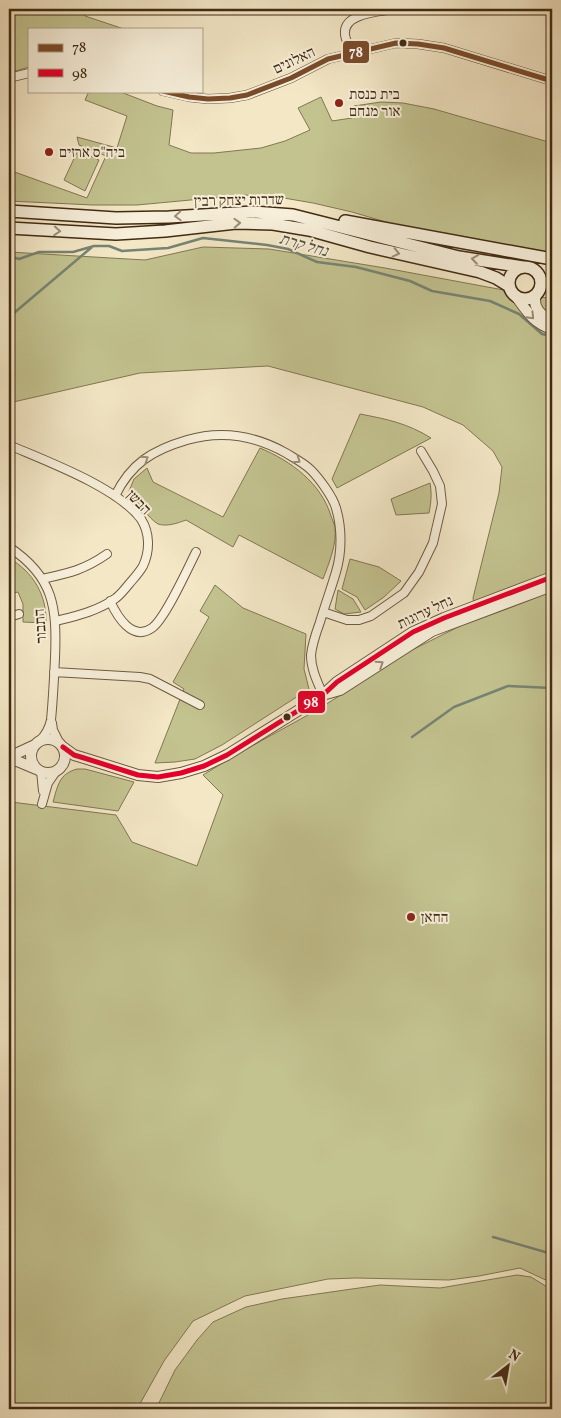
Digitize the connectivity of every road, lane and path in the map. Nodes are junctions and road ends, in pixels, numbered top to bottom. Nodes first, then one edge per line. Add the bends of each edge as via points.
1 (394, 9) edge
2 (352, 53) junction
3 (28, 73) edge
4 (9, 78) edge
5 (552, 81) edge
6 (168, 92) edge
7 (9, 211) edge
8 (293, 215) junction
9 (9, 228) edge
10 (552, 259) edge
11 (523, 267) junction
12 (538, 272) junction
13 (552, 276) edge
14 (552, 288) edge
15 (512, 291) junction
16 (537, 293) junction
17 (552, 320) edge
18 (552, 329) edge
19 (9, 445) edge
20 (421, 451) dead end
21 (114, 496) junction
22 (9, 547) edge
23 (196, 552) dead end
24 (107, 554) dead end
25 (552, 577) edge
26 (42, 579) junction
27 (552, 586) edge
28 (110, 601) junction
29 (323, 612) junction
30 (19, 614) dead end
31 (9, 617) edge
32 (56, 622) junction
33 (54, 672) junction
34 (323, 695) junction
35 (200, 705) dead end
36 (52, 720) junction
37 (37, 743) junction
38 (61, 745) junction
39 (9, 756) edge
40 (9, 761) edge
41 (93, 761) junction
42 (60, 767) junction
43 (39, 770) junction
44 (44, 796) junction
45 (42, 804) dead end

1 - 2 street via 349,20 345,34
2 - 5 street, האלונים via 396,42 418,44 444,48
2 - 6 street, האלונים via 247,95 208,99
3 - 4 street
8 -> 7 main road, שדרות יצחק רבין via 253,212 116,218
8 - 10 main road via 365,224
11 -> 8 main road, שדרות יצחק רבין via 451,255
9 -> 15 main road, שדרות יצחק רבין via 116,234 236,223 273,224 480,272 496,278
11 - 12 main road
11 - 15 main road via 513,272 509,281
12 - 13 main road
12 - 16 main road via 542,282
14 - 16 main road
15 - 16 main road via 524,299
15 -> 18 street via 532,319
16 - 17 street via 534,300 537,308
19 - 21 street, הבשן via 79,476
20 - 29 street via 440,486 442,504 433,543 419,572 404,593 371,616 346,620
21 - 28 street, הבשן via 141,520 149,546 139,573
21 -> 29 street via 128,473 144,458 174,444 221,434 270,444 311,470 336,506 341,547
22 - 26 street, התבור
23 - 28 street via 152,628 142,632 132,630 116,614
24 - 26 street via 75,572
25 - 34 street, נחל ערוגות via 413,632 337,682
26 - 32 street, התבור via 51,596
34 -> 27 street, נחל ערוגות via 340,690 432,631
28 - 32 street, הבשן
29 - 34 street via 311,656
30 - 31 street
32 - 33 street, התבור
33 - 35 street via 150,679
33 - 36 street, התבור
34 - 41 street, נחל ערוגות via 227,755 181,773 158,777 138,775
36 - 37 street, התבור via 45,736
36 - 38 street, התבור
37 - 38 street via 51,739
37 - 39 street
37 - 43 street via 31,758
38 - 41 street, נחל ערוגות via 74,755
38 - 42 street via 65,758
40 - 43 street
41 - 42 street, נחל ערוגות via 83,760
42 - 43 street via 52,772
42 - 44 street via 48,783
43 - 44 street
44 - 45 street

